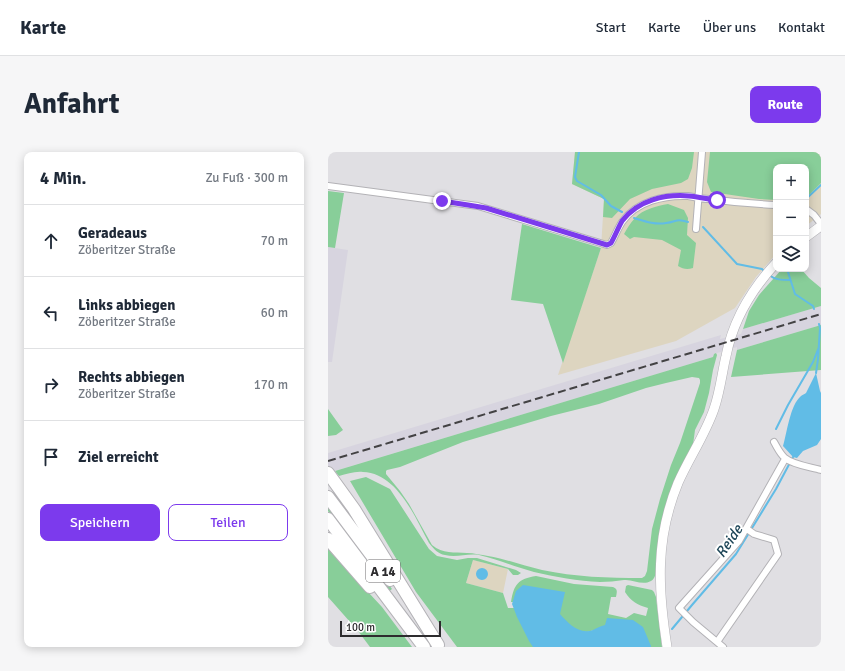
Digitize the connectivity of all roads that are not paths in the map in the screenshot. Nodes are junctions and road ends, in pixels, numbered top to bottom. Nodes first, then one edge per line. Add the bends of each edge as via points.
1 (702, 152) edge
2 (328, 186) edge
3 (698, 198) junction
4 (773, 205) edge
5 (809, 211) edge
6 (821, 225) edge
7 (696, 229) dead end
8 (807, 236) edge
9 (773, 267) edge
10 (774, 442) dead end
11 (789, 461) junction
12 (821, 470) edge
13 (328, 472) edge
14 (328, 497) edge
15 (328, 518) edge
16 (750, 531) junction
17 (328, 539) edge
18 (404, 620) junction
19 (717, 642) junction
20 (439, 646) edge
21 (424, 647) edge
22 (667, 647) edge
23 (723, 647) edge

1 - 3 street
2 - 3 street via 478,206 607,245 611,243 622,221 639,206 665,197
3 - 4 street
3 - 7 street
5 - 6 street
6 - 8 main road
9 - 22 main road via 748,301 733,331 708,424 678,482 668,514 660,574
10 - 11 street
11 - 12 street
11 - 16 street
13 - 20 highway via 354,509
14 - 20 highway, A 14
15 - 18 highway, A 14
16 - 19 street via 774,540 778,554
16 - 19 street via 679,608
17 - 18 highway via 374,591
18 - 21 highway, A 14
19 - 23 street

